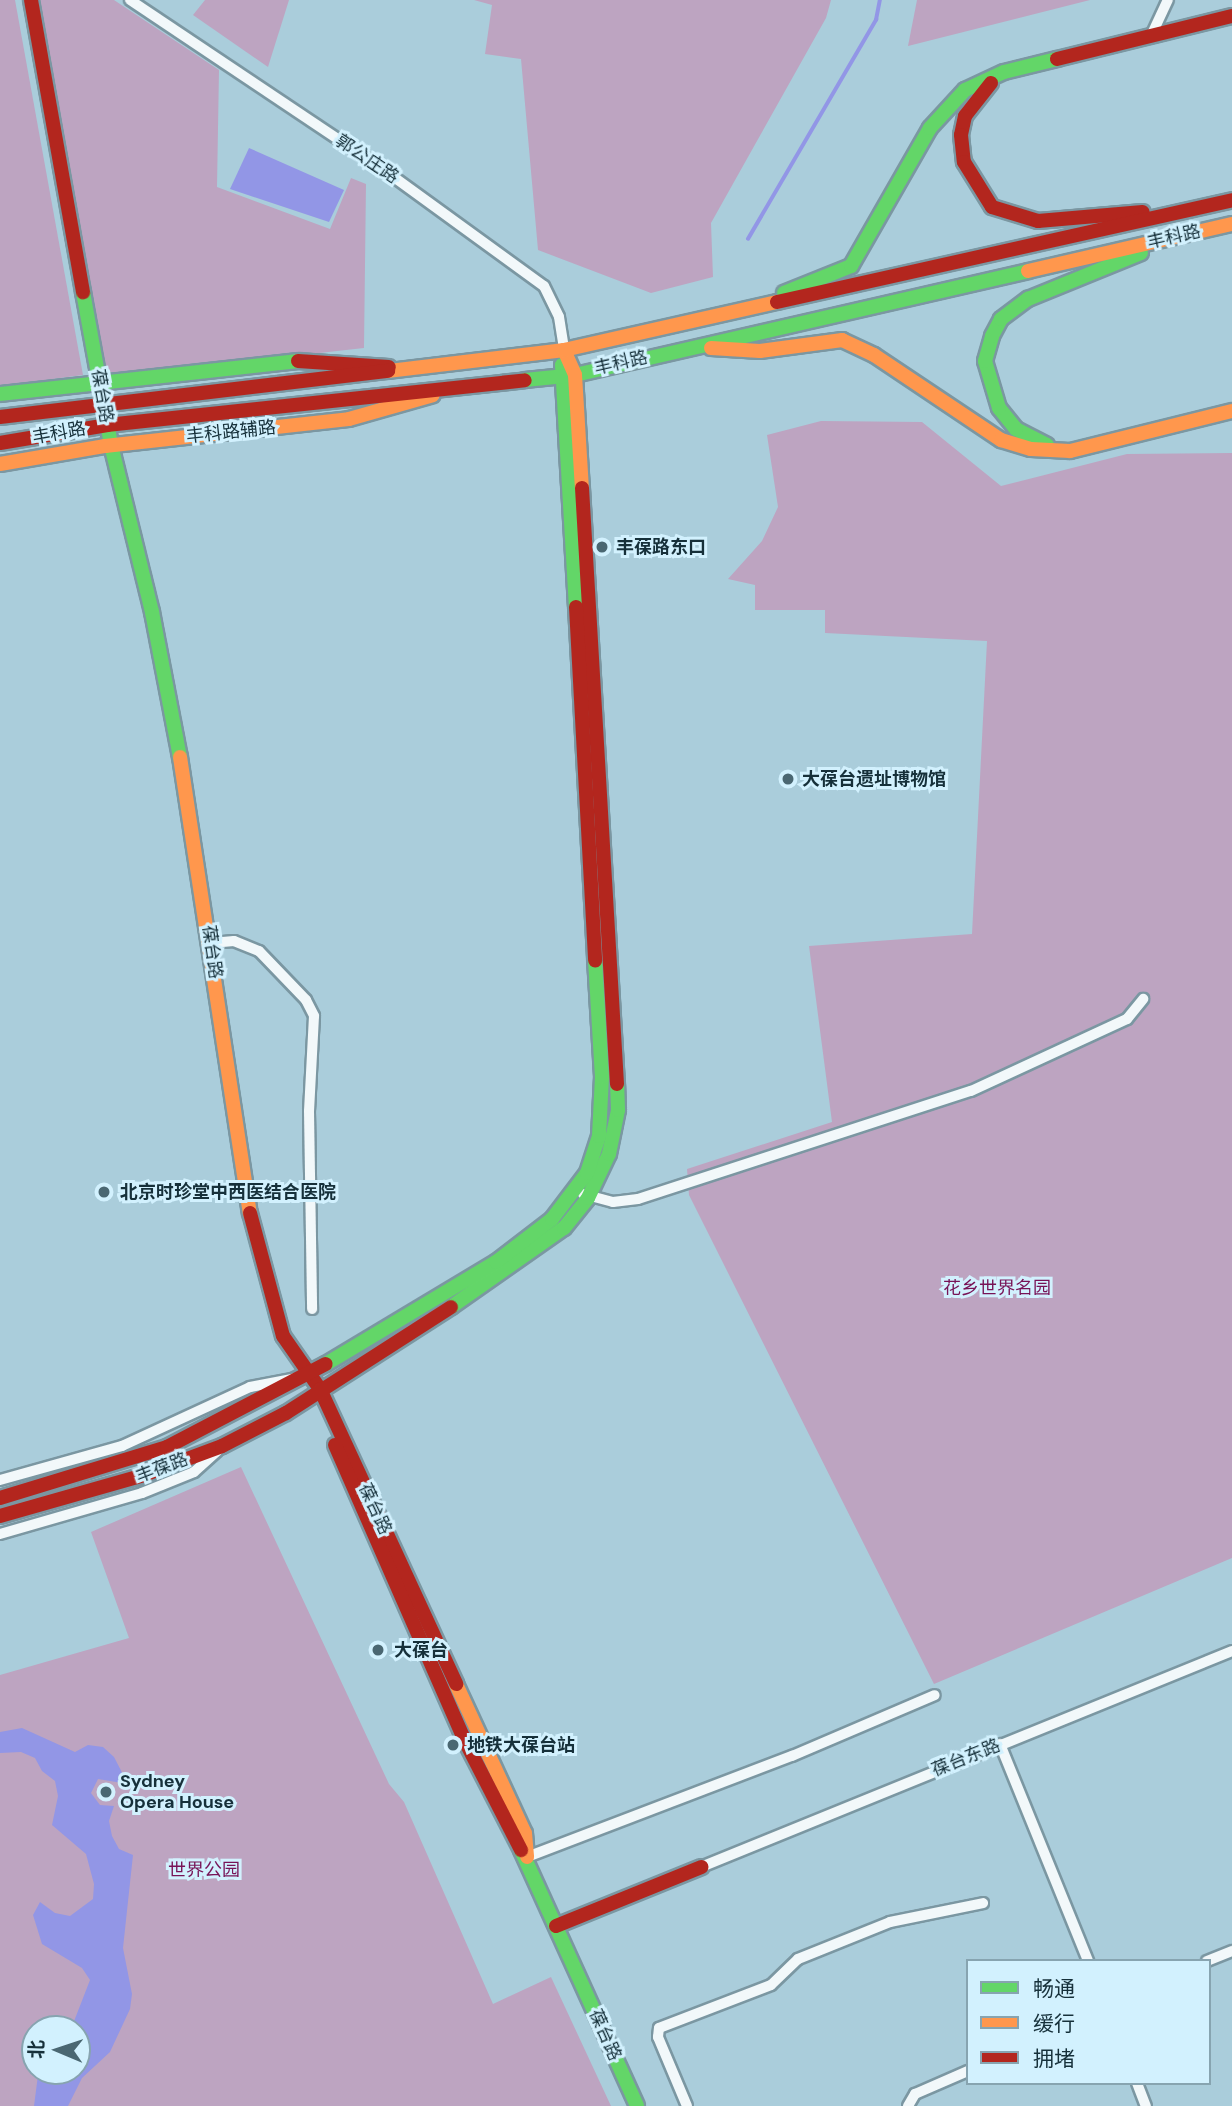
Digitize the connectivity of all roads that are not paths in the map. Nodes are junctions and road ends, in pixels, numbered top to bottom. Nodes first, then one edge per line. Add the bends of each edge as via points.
1 (31, 0) edge
2 (130, 0) edge
3 (1168, 0) edge
4 (1232, 16) edge
5 (1151, 36) junction
6 (1004, 72) junction
7 (1232, 200) edge
8 (1184, 211) junction
9 (1232, 224) edge
10 (1185, 235) junction
11 (743, 310) junction
12 (694, 346) junction
13 (564, 350) junction
14 (408, 369) junction
15 (567, 376) junction
16 (100, 383) junction
17 (459, 388) junction
18 (0, 394) edge
19 (103, 403) junction
20 (1232, 411) edge
21 (0, 417) edge
22 (107, 425) junction
23 (0, 443) edge
24 (111, 446) junction
25 (1070, 451) junction
26 (0, 464) edge
27 (211, 943) junction
28 (1143, 999) dead end
29 (583, 1194) junction
30 (312, 1308) dead end
31 (307, 1376) junction
32 (316, 1392) junction
33 (222, 1446) junction
34 (0, 1479) edge
35 (0, 1498) edge
36 (0, 1516) edge
37 (0, 1534) edge
38 (1232, 1651) edge
39 (935, 1695) dead end
40 (1000, 1744) junction
41 (527, 1857) junction
42 (701, 1867) joint
43 (983, 1903) dead end
44 (556, 1926) junction
45 (1232, 1951) edge
46 (1087, 1959) edge
47 (1211, 1959) edge
48 (966, 2072) edge
49 (1138, 2085) edge
50 (637, 2106) edge
51 (687, 2106) edge
52 (908, 2106) edge
53 (1146, 2106) edge

1 - 16 main road, 葆台路
2 - 13 street, 郭公庄路 via 391,175 544,286 559,317
3 - 5 street
4 - 5 main road
5 - 6 main road
6 - 8 main road via 979,94 961,135 964,162 992,207 1038,221
6 - 11 main road via 965,90 943,110 851,266
7 - 8 main road, 丰科路
8 - 11 main road, 丰科路
9 - 10 main road, 丰科路
10 - 12 main road, 丰科路
10 - 25 main road via 1028,299 1001,318 985,361 999,408 1016,429 1038,443
11 - 13 main road, 丰科路
12 - 15 main road, 丰科路
12 - 25 main road via 760,351 842,341 874,355 1001,440 1031,449
13 - 14 main road, 丰科路
13 - 15 main road
14 - 16 main road via 314,359
14 - 19 main road, 丰科路
15 - 17 main road, 丰科路
15 - 29 main road via 618,1110 609,1154
16 - 18 main road
16 - 19 main road, 葆台路
17 - 22 main road, 丰科路
17 - 24 main road, 丰科路辅路 via 349,419
19 - 21 main road, 丰科路
19 - 22 main road, 葆台路
20 - 25 main road
22 - 23 main road, 丰科路
22 - 24 main road, 葆台路
24 - 26 main road, 丰科路辅路
24 - 27 main road, 葆台路 via 152,612
27 - 30 street via 234,941 259,951 306,1000 314,1016 309,1111
27 - 31 main road, 葆台路 via 251,1223 283,1336
28 - 29 street via 1127,1019 971,1091 638,1199 613,1202
29 - 31 main road, 丰葆路 via 496,1262
29 - 32 main road, 丰葆路 via 564,1228 523,1260
31 - 32 main road, 葆台路
31 - 34 street via 250,1387 122,1446
31 - 35 main road, 丰葆路 via 167,1447
32 - 33 main road, 丰葆路
32 - 41 main road, 葆台路 via 525,1833
33 - 36 main road, 丰葆路 via 119,1484
33 - 37 street via 194,1472 155,1488
38 - 40 street, 葆台东路
39 - 41 street via 792,1756
40 - 42 street, 葆台东路
40 - 46 street
41 - 44 main road, 葆台路
42 - 44 main road
43 - 51 street via 890,1922 798,1959 771,1985 659,2028 658,2037
44 - 50 main road, 葆台路
45 - 47 street
48 - 52 street via 915,2094
49 - 53 street

